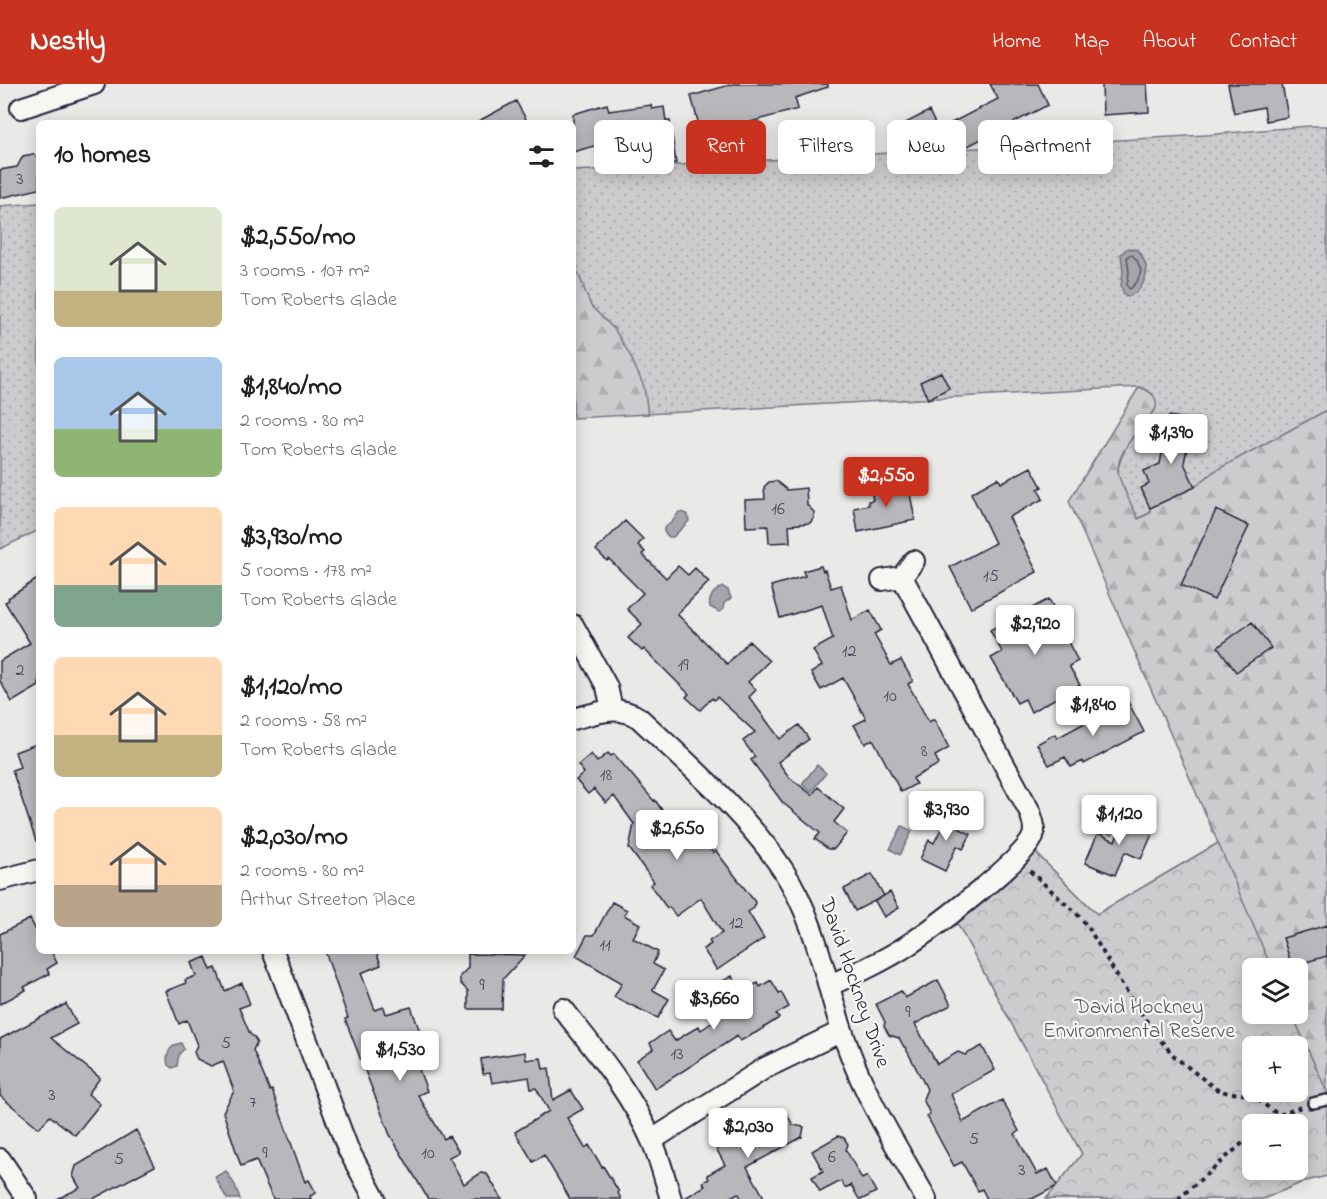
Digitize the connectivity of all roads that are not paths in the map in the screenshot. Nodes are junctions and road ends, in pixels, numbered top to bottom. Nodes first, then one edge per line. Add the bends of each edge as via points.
1 (94, 84) edge
2 (21, 108) dead end
3 (914, 561) dead end
4 (576, 630) edge
5 (612, 709) junction
6 (576, 719) edge
7 (36, 871) edge
8 (0, 880) edge
9 (274, 954) edge
10 (830, 985) junction
11 (563, 1009) dead end
12 (842, 1031) junction
13 (1327, 1100) edge
14 (1313, 1103) road end
15 (652, 1140) junction
16 (0, 1159) edge
17 (27, 1199) edge
18 (375, 1199) edge
19 (671, 1199) edge
20 (926, 1199) edge

1 - 2 street
3 - 10 street via 892,579 1029,810 1034,835 1015,861 908,946
4 - 5 street via 607,687
5 - 6 street
5 - 10 street, David Hockney Drive via 639,718 741,818 772,854 804,908
7 - 8 street
9 - 18 street via 344,1141
10 - 12 street, David Hockney Drive
11 - 15 street via 627,1096
12 - 15 street via 765,1068
12 - 20 street, David Hockney Drive via 863,1082
13 - 14 lane
15 - 19 street
16 - 17 street

